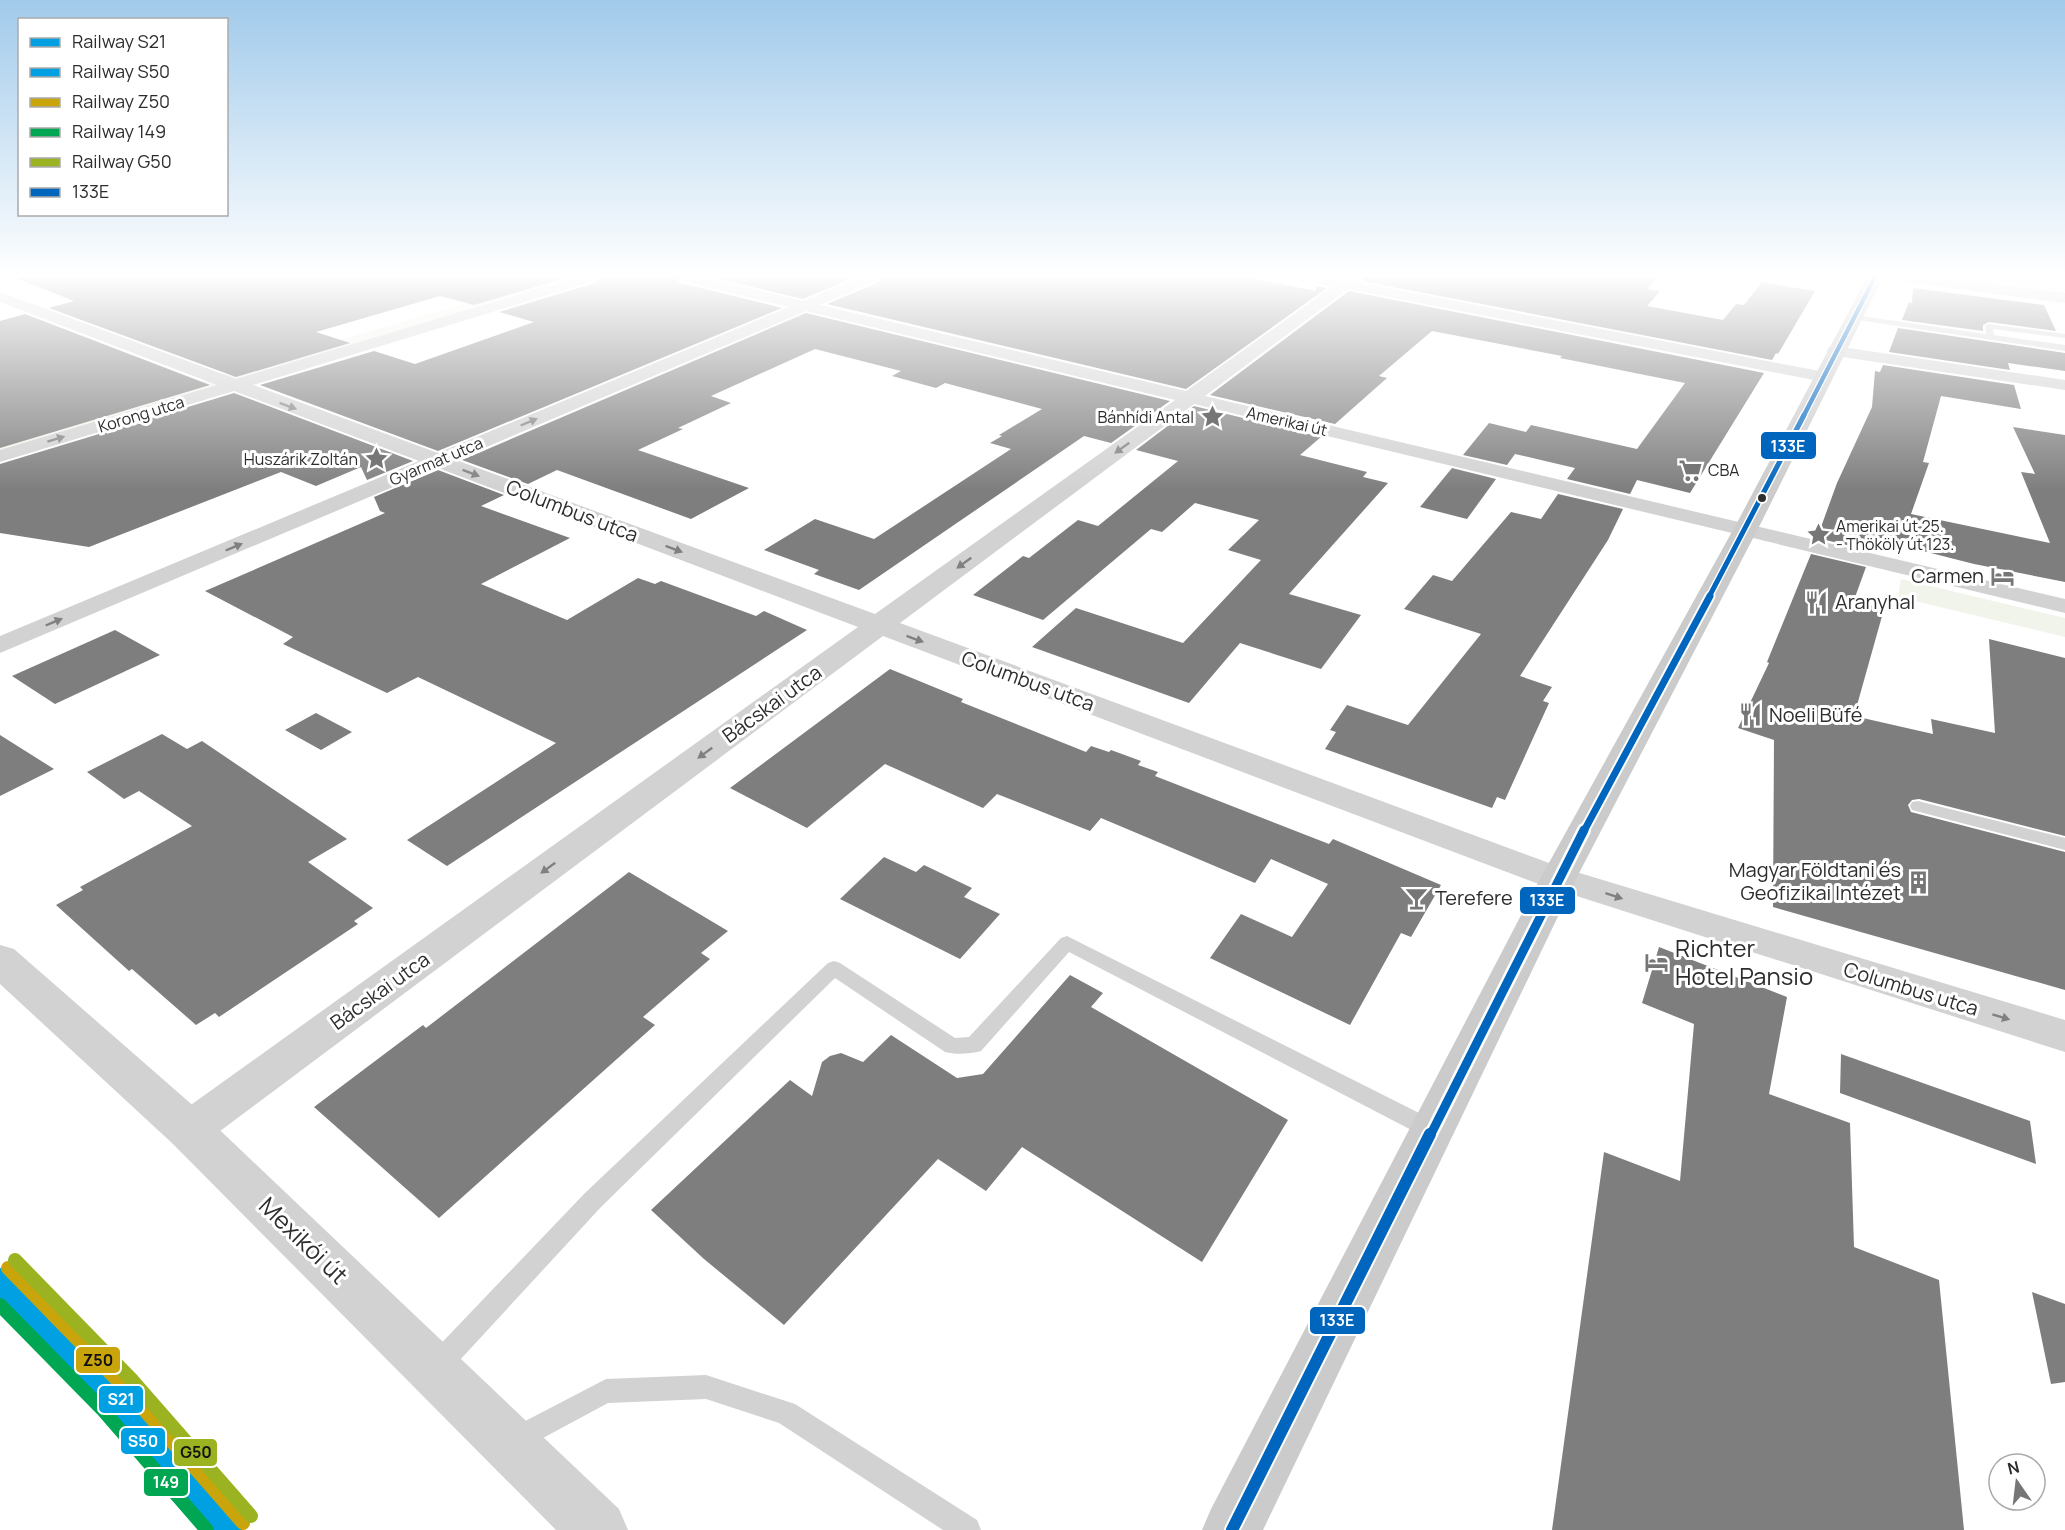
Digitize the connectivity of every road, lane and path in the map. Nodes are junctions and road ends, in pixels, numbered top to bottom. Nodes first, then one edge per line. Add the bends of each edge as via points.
1 (136, 348) edge
2 (303, 348) edge
3 (357, 348) edge
4 (703, 348) edge
5 (982, 348) edge
6 (1258, 348) edge
7 (1683, 348) edge
8 (1835, 351) joint
9 (209, 376) junction
10 (1824, 377) junction
11 (2065, 385) edge
12 (233, 386) junction
13 (132, 398) dead end
14 (1190, 398) junction
15 (0, 456) edge
16 (438, 460) junction
17 (1745, 530) junction
18 (2065, 606) edge
19 (879, 626) junction
20 (0, 645) edge
21 (1918, 806) dead end
22 (2065, 844) edge
23 (1558, 879) junction
24 (0, 960) edge
25 (2065, 1036) edge
26 (189, 1130) junction
27 (1432, 1130) junction
28 (433, 1369) junction
29 (509, 1443) junction
30 (598, 1530) edge
31 (967, 1530) edge
32 (1232, 1530) edge

1 - 9 street, Columbus utca
2 - 9 street, Korong utca
3 - 12 street, Korong utca
16 -> 4 street, Gyarmat utca
5 - 14 street, Amerikai út
6 - 14 street, Bácskai utca
7 - 10 street
8 - 10 main road
8 - 11 street
9 - 12 street, Columbus utca
9 - 13 street, Korong utca
10 - 17 main road
15 -> 12 street, Korong utca
12 -> 16 street, Columbus utca
14 - 17 street, Amerikai út
14 -> 19 street, Bácskai utca
16 -> 19 street, Columbus utca
20 -> 16 street, Gyarmat utca
17 - 18 street, Amerikai út
17 - 23 main road
19 -> 23 street, Columbus utca
19 -> 26 street, Bácskai utca
21 - 22 lane
23 -> 25 street, Columbus utca
23 - 27 main road
24 - 26 street, Mexikói út
26 - 28 street, Mexikói út
27 - 28 lane via 1067,944 974,1045 952,1046 834,968 592,1200
27 - 32 main road
28 - 29 street, Mexikói út
29 - 30 street, Mexikói út
29 - 31 lane via 606,1391 706,1387 786,1413

